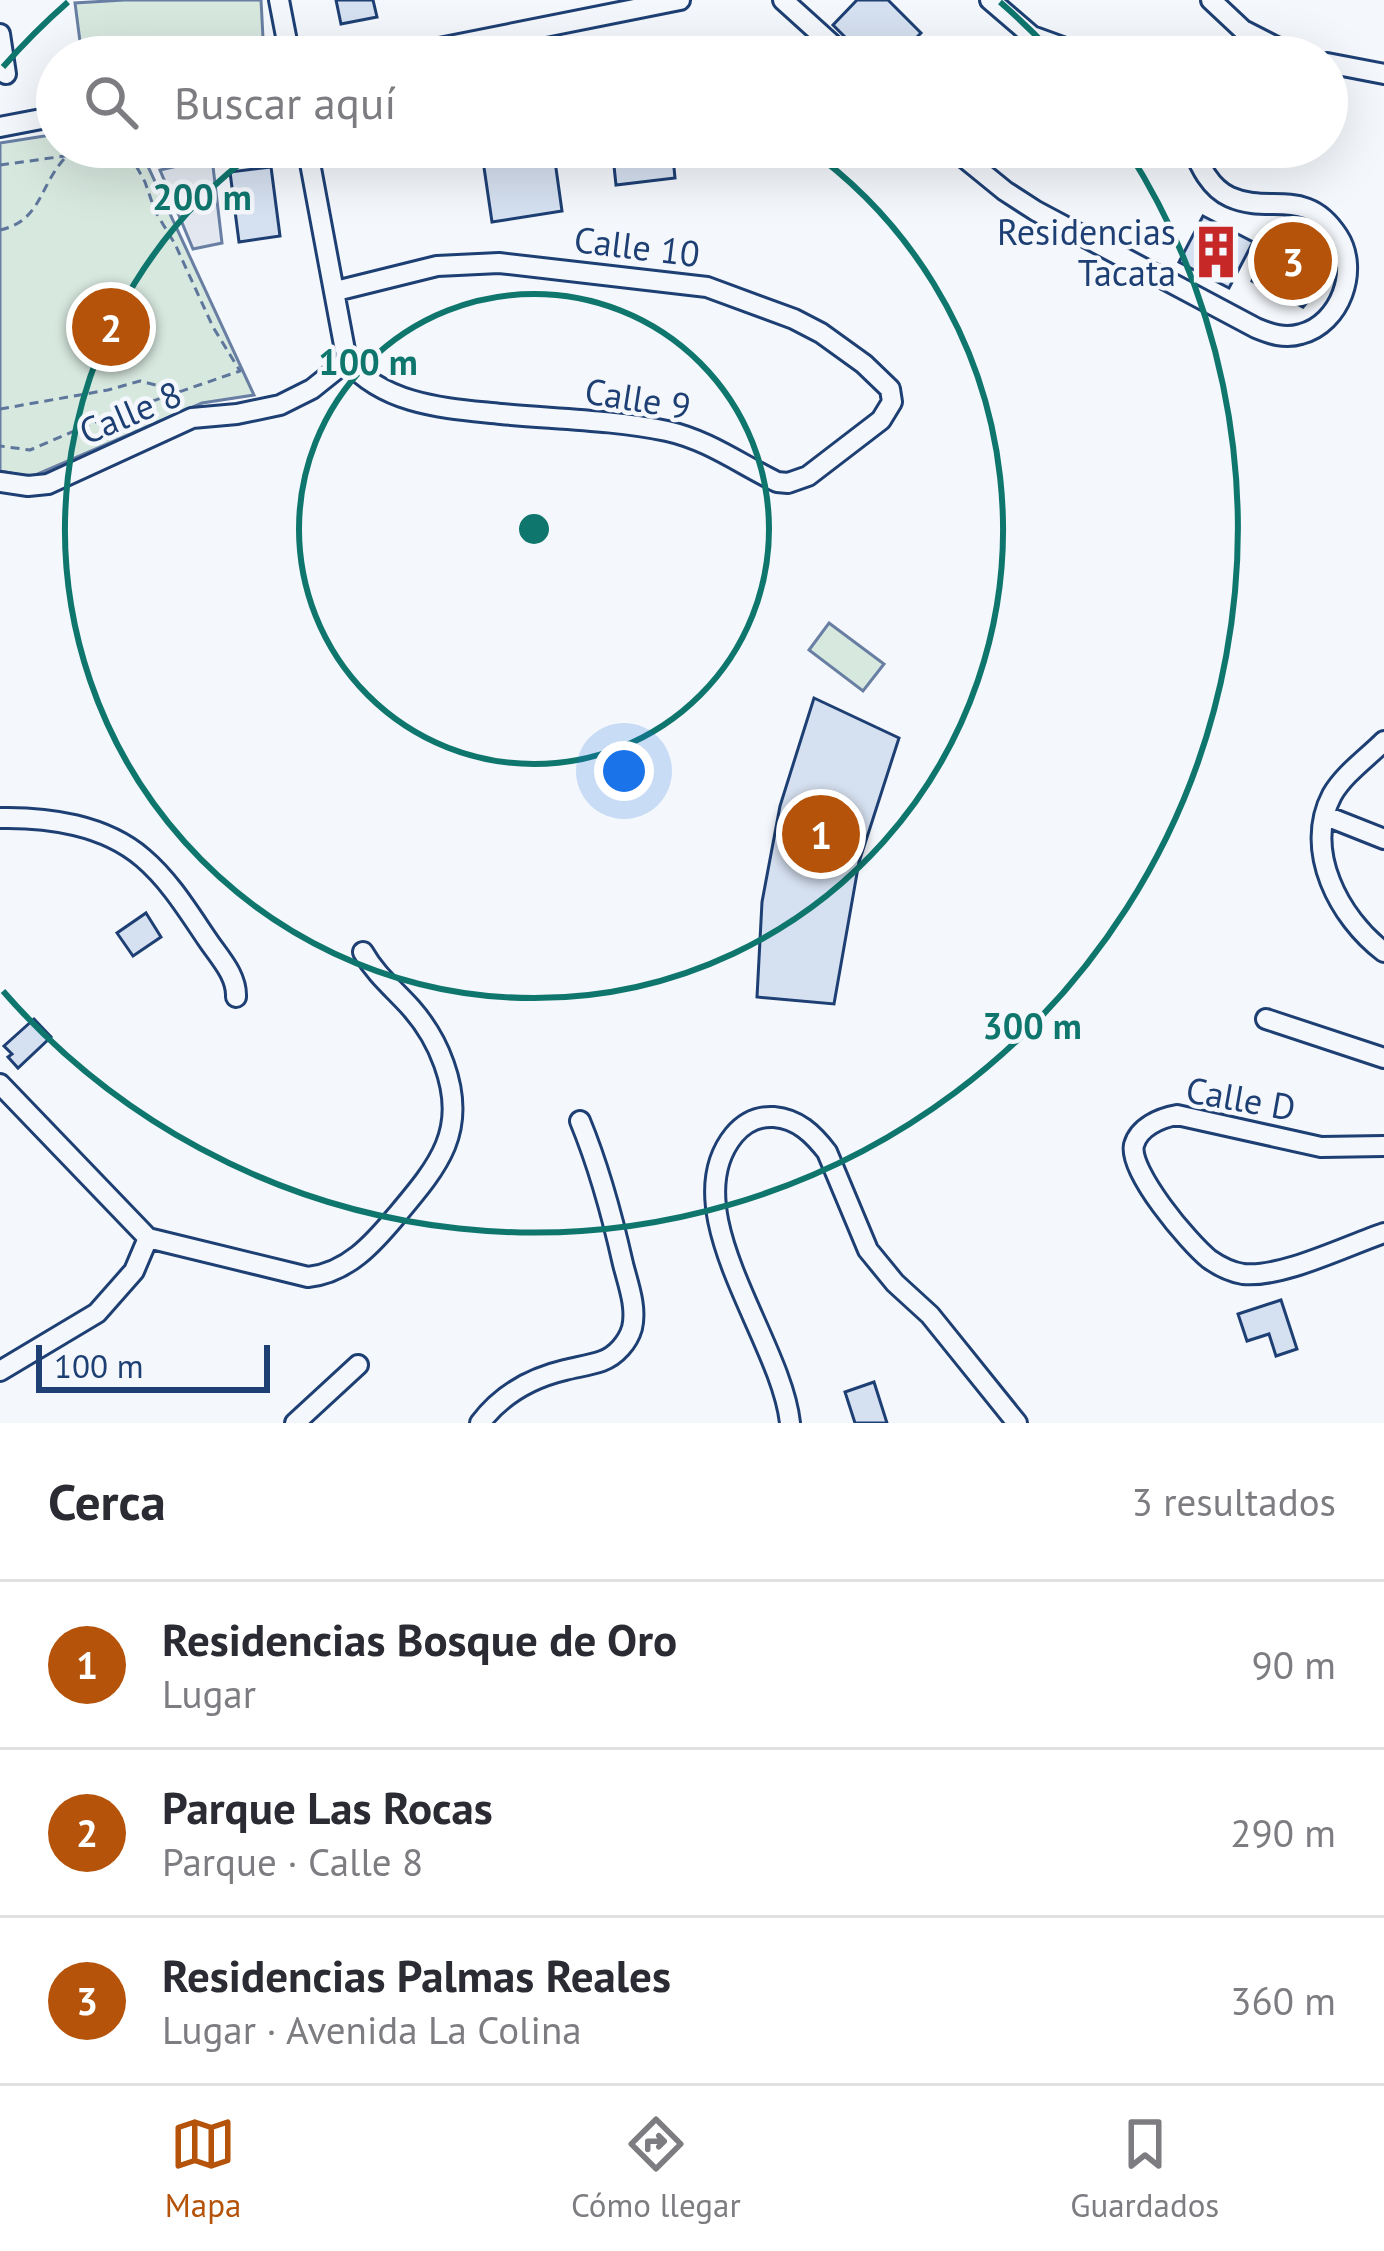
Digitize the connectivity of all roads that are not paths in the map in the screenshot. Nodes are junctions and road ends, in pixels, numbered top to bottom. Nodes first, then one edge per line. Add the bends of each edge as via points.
1 (279, 0) edge
2 (680, 0) edge
3 (783, 0) edge
4 (990, 0) edge
5 (1210, 0) edge
6 (0, 36) edge
7 (286, 36) edge
8 (499, 36) edge
9 (823, 36) edge
10 (1032, 36) edge
11 (1255, 36) edge
12 (1348, 67) edge
13 (6, 74) dead end
14 (1384, 74) edge
15 (36, 120) edge
16 (0, 127) edge
17 (312, 168) edge
18 (977, 168) edge
19 (1201, 168) edge
20 (336, 291) junction
21 (347, 361) junction
22 (892, 402) joint
23 (0, 482) edge
24 (1384, 741) edge
25 (1326, 815) junction
26 (0, 818) edge
27 (1384, 839) edge
28 (363, 952) dead end
29 (1384, 952) edge
30 (236, 997) dead end
31 (1266, 1019) dead end
32 (1384, 1058) edge
33 (0, 1084) edge
34 (580, 1120) dead end
35 (1384, 1146) edge
36 (1384, 1233) edge
37 (148, 1238) junction
38 (358, 1365) dead end
39 (0, 1371) edge
40 (789, 1422) edge
41 (295, 1423) edge
42 (480, 1423) edge
43 (1017, 1423) edge

1 - 7 street
2 - 8 street
3 - 9 street
4 - 10 street
5 - 11 street
6 - 13 street
12 - 14 street
15 - 16 street
17 - 20 street
18 - 19 street via 1036,211 1256,328 1301,334 1331,316 1346,286 1336,232 1304,206 1229,197
20 - 21 street
20 - 22 street, Calle 10 via 437,266 500,263 706,287 821,333 890,389
21 - 22 street, Calle 9 via 413,402 670,432 788,483 881,420
21 - 23 street, Calle 8 via 280,405 192,418 48,484
24 - 25 street via 1342,781
25 - 27 street
25 - 29 street via 1323,853 1332,886 1348,918
26 - 30 street via 71,825 142,857 179,897 233,979
28 - 37 street via 438,1046 454,1098 444,1149 416,1193 328,1275
31 - 32 street
33 - 37 street
34 - 42 street via 615,1228 632,1332 602,1361 515,1390
35 - 36 street, Calle D via 1321,1147 1177,1115 1147,1127 1134,1144 1157,1202 1222,1268 1274,1272
37 - 39 street via 134,1271 97,1313
38 - 41 street
40 - 43 street via 779,1375 723,1245 714,1192 732,1137 767,1117 793,1121 817,1139 868,1250

